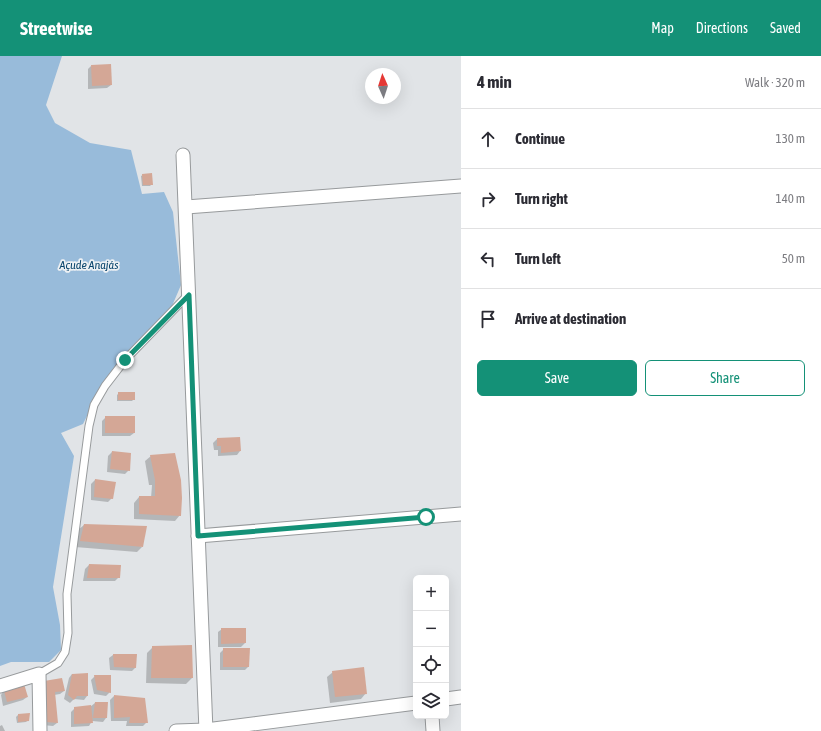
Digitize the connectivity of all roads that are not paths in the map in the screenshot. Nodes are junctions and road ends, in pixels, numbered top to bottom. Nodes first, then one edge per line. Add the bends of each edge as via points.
1 (183, 155) dead end
2 (461, 186) edge
3 (186, 207) junction
4 (189, 295) junction
5 (461, 514) edge
6 (198, 536) junction
7 (39, 674) junction
8 (0, 686) edge
9 (461, 697) edge
10 (449, 699) edge
11 (413, 703) edge
12 (432, 719) edge
13 (206, 730) edge
14 (40, 731) edge
15 (176, 731) edge
16 (433, 731) edge

1 - 3 street
2 - 3 street
3 - 4 street
4 - 6 street
4 - 7 lane via 125,360 94,405 66,594 68,633 65,652 58,663
5 - 6 street
6 - 13 street
7 - 8 street
7 - 14 street
9 - 10 street
11 - 13 street
12 - 16 street
13 - 15 street

